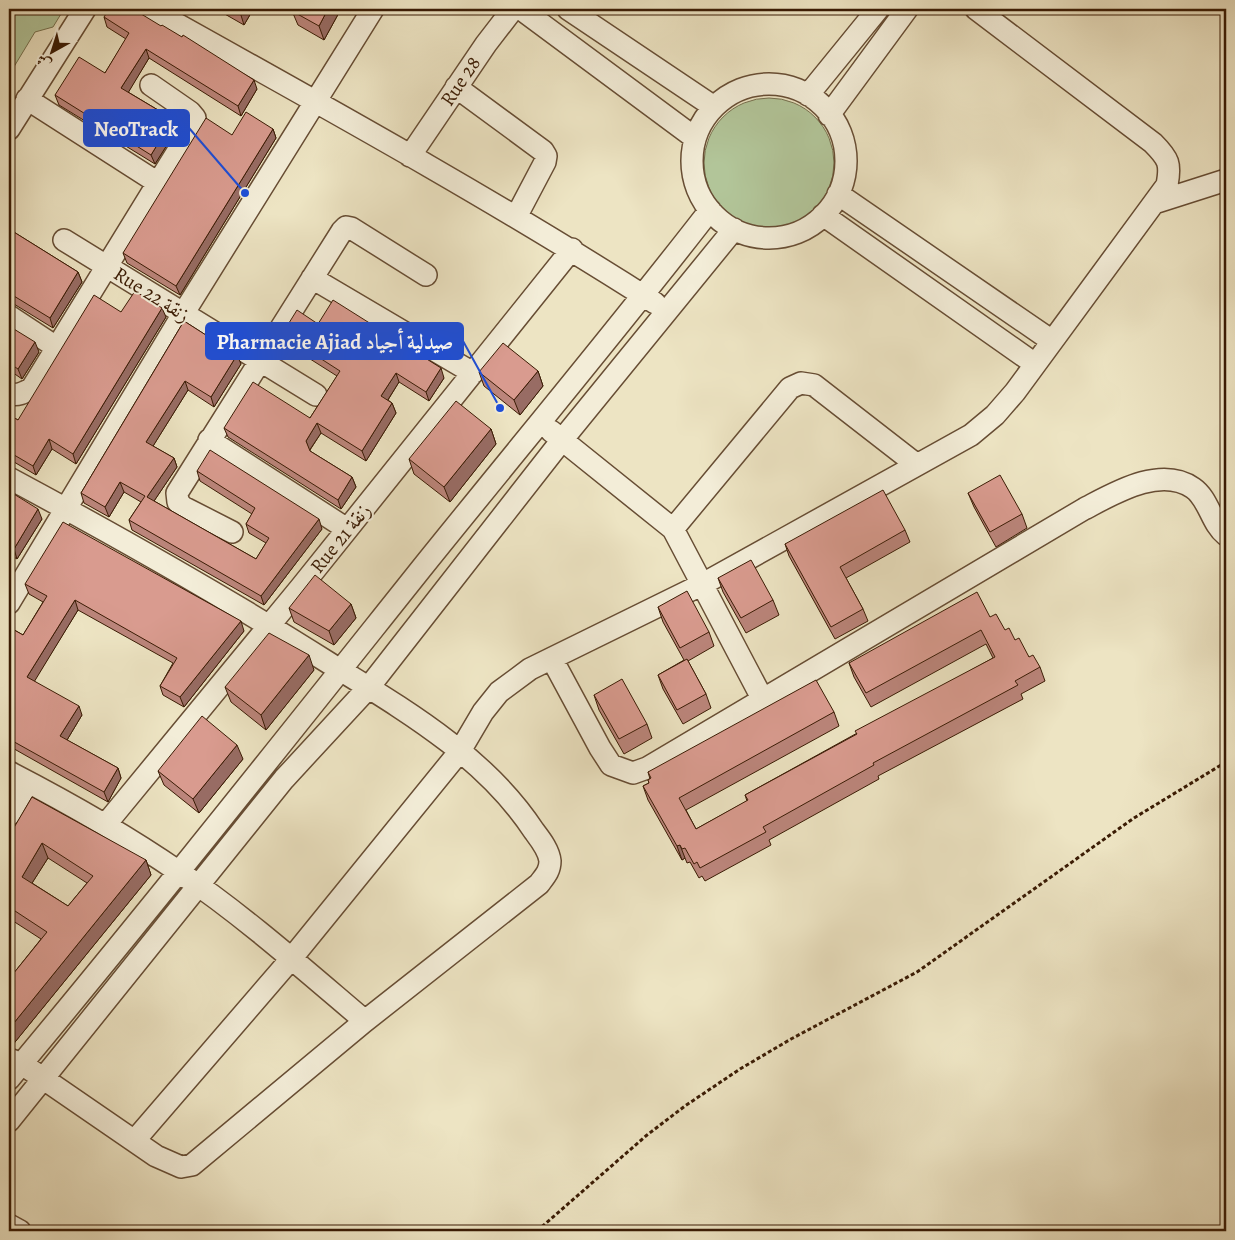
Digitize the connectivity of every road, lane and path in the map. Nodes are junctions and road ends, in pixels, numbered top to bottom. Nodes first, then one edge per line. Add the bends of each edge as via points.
1 (85, 9) edge
2 (150, 9) edge
3 (373, 9) edge
4 (513, 9) edge
5 (521, 9) edge
6 (568, 9) edge
7 (878, 9) edge
8 (907, 9) edge
9 (976, 9) edge
10 (151, 85) dead end
11 (456, 87) junction
12 (808, 96) junction
13 (28, 99) junction
14 (316, 101) junction
15 (714, 107) junction
16 (829, 115) junction
17 (9, 129) edge
18 (695, 138) junction
19 (410, 156) junction
20 (1226, 180) edge
21 (154, 191) junction
22 (838, 194) junction
23 (1154, 204) junction
24 (710, 210) junction
25 (823, 216) junction
26 (516, 217) junction
27 (734, 229) junction
28 (64, 240) dead end
29 (572, 249) junction
30 (108, 266) junction
31 (426, 275) dead end
32 (312, 278) junction
33 (644, 296) junction
34 (666, 310) junction
35 (183, 314) junction
36 (9, 316) edge
37 (1052, 341) junction
38 (56, 347) junction
39 (258, 360) junction
40 (1035, 364) junction
41 (472, 373) junction
42 (9, 393) edge
43 (316, 395) dead end
44 (540, 422) junction
45 (209, 440) junction
46 (562, 440) junction
47 (918, 465) junction
48 (9, 478) edge
49 (66, 508) junction
50 (348, 529) junction
51 (673, 530) junction
52 (232, 532) dead end
53 (1226, 535) edge
54 (700, 584) junction
55 (9, 603) edge
56 (270, 625) junction
57 (552, 659) junction
58 (340, 670) junction
59 (369, 687) junction
60 (763, 700) junction
61 (460, 751) junction
62 (1226, 762) edge
63 (9, 772) edge
64 (28, 782) junction
65 (9, 815) edge
66 (106, 824) junction
67 (180, 872) junction
68 (199, 887) junction
69 (291, 959) junction
70 (365, 1021) junction
71 (13, 1067) edge
72 (44, 1079) junction
73 (9, 1121) edge
74 (135, 1140) junction
75 (9, 1225) edge
76 (20, 1231) edge
77 (537, 1231) edge

1 - 13 street
2 - 14 street
3 - 14 street
4 - 11 street, Rue 28
5 - 18 street
6 - 15 street
7 - 12 street
8 - 16 street
9 - 23 street via 1165,155 1170,168 1167,185
10 - 21 street via 195,118 194,125
11 - 19 street, Rue 28
11 - 26 street via 546,156
12 - 15 street via 782,86 754,86 736,91
12 - 16 street
13 - 17 street
13 - 21 street
14 - 19 street
14 - 35 street
15 - 18 street
16 - 22 street via 839,130 845,158
18 - 24 street via 692,172 700,196
19 - 26 street
20 - 23 street
21 - 30 street
22 - 25 street
22 - 37 street
23 - 37 street
24 - 27 street
24 - 33 street
25 - 27 street via 786,236 754,236
25 - 40 street
26 - 29 street
27 - 34 street
28 - 30 street, Rue 22 زنقة
29 - 33 street
29 - 41 street, Rue 21 زنقة
30 - 35 street, Rue 22 زنقة
30 - 38 street
31 - 32 street via 356,230 346,228
32 - 39 street
32 - 41 street
33 - 34 street
33 - 44 street
34 - 46 street
35 - 39 street, Rue 22 زنقة
35 - 49 street
36 - 38 street
37 - 40 street
38 - 42 street via 32,388 23,393
39 - 43 street, Rue 22 زنقة
39 - 45 street
40 - 47 street via 995,415 971,435
41 - 50 street, Rue 21 زنقة
44 - 46 street
44 - 58 street
45 - 50 street
45 - 52 street via 176,497 183,507
46 - 51 street
46 - 59 street
47 - 51 street via 820,389 801,383 790,388
47 - 54 street
48 - 49 street
49 - 55 street
49 - 56 street
50 - 56 street, Rue 21 زنقة
51 - 54 street
53 - 60 street via 1193,488 1174,481 1147,481 1126,487
54 - 57 street
54 - 60 street
56 - 58 street
56 - 66 street, Rue 21 زنقة
57 - 60 street via 611,765 633,773
57 - 61 street via 530,669 499,692 482,712
58 - 59 street
58 - 67 street
59 - 61 street
59 - 68 street via 284,780
61 - 69 street
61 - 70 street via 518,807 550,859 548,873 539,884
62 - 77 path via 1134,818 917,972 791,1039 685,1106
63 - 64 street
64 - 65 street
64 - 66 street
66 - 67 street
67 - 68 street
67 - 71 street
68 - 69 street
68 - 72 street
69 - 70 street
69 - 74 street
70 - 74 street via 192,1165 170,1164
71 - 72 street
72 - 73 street
72 - 74 street
75 - 76 street

